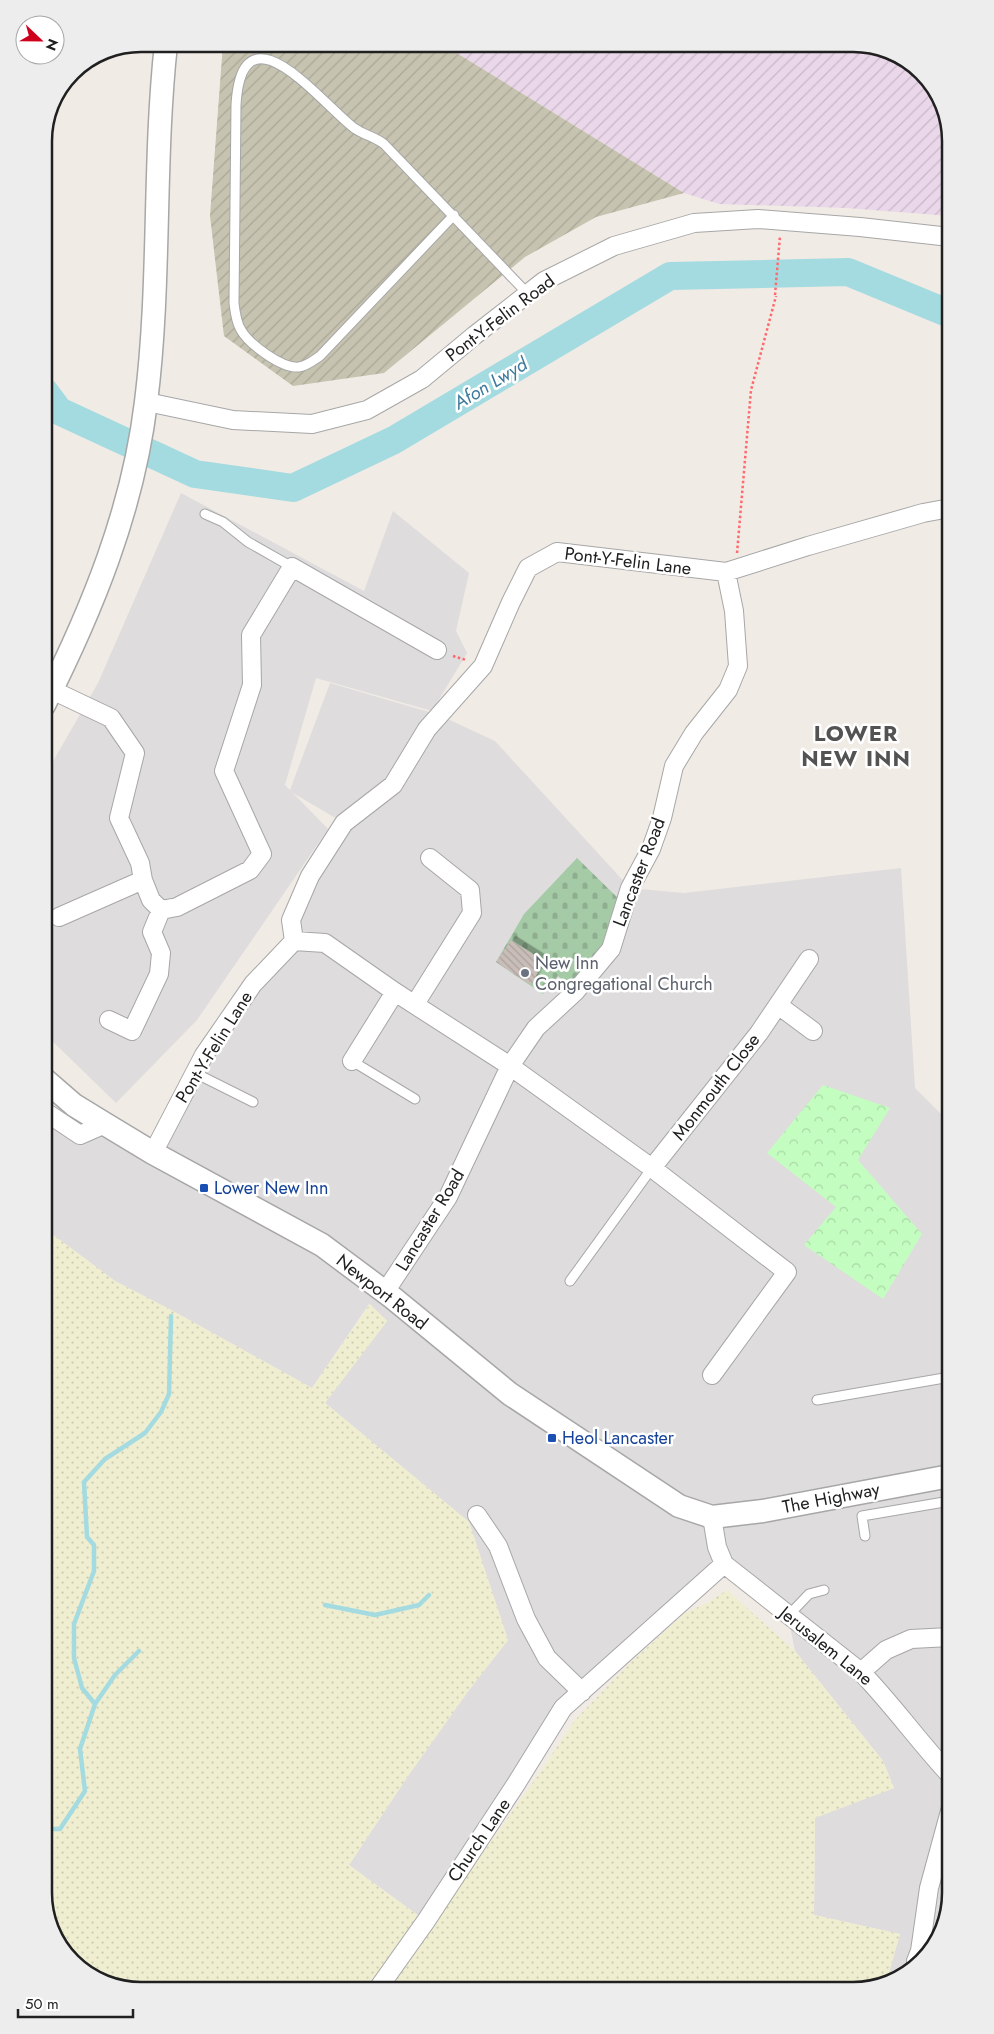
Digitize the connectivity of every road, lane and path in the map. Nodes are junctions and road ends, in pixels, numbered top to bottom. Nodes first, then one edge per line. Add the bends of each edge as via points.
1 (165, 52) edge
2 (454, 215) junction
3 (942, 236) edge
4 (779, 249) dead end
5 (528, 294) junction
6 (146, 402) junction
7 (942, 510) edge
8 (204, 514) dead end
9 (292, 567) junction
10 (731, 571) junction
11 (437, 650) joint
12 (483, 666) junction
13 (53, 688) edge
14 (53, 699) edge
15 (430, 858) dead end
16 (143, 880) junction
17 (161, 910) junction
18 (59, 917) dead end
19 (294, 941) junction
20 (809, 959) dead end
21 (395, 992) junction
22 (415, 1004) junction
23 (778, 1004) junction
24 (109, 1020) dead end
25 (813, 1031) dead end
26 (352, 1062) joint
27 (510, 1066) junction
28 (195, 1072) junction
29 (52, 1086) edge
30 (415, 1099) dead end
31 (253, 1102) dead end
32 (52, 1117) edge
33 (105, 1124) junction
34 (153, 1153) junction
35 (652, 1168) junction
36 (570, 1281) dead end
37 (385, 1292) junction
38 (712, 1375) dead end
39 (942, 1378) edge
40 (817, 1400) dead end
41 (942, 1477) edge
42 (942, 1503) edge
43 (476, 1515) dead end
44 (712, 1517) junction
45 (865, 1536) dead end
46 (724, 1564) junction
47 (824, 1590) dead end
48 (788, 1616) junction
49 (942, 1637) edge
50 (861, 1672) junction
51 (582, 1692) junction
52 (942, 1766) edge
53 (942, 1840) edge
54 (920, 1950) edge
55 (383, 1981) edge

1 - 6 street via 161,88 156,289
2 - 2 lane via 384,144 355,128 295,73 264,58 253,60 243,69 237,85 236,105 234,303 241,331 275,360 300,367 320,356
2 - 5 lane
3 - 5 street, Pont-Y-Felin Road via 758,219 694,223 614,246 544,281
4 - 10 path via 775,295 751,390
5 - 6 street, Pont-Y-Felin Road via 422,379 367,410 312,424 233,420
6 - 13 street via 133,478 117,535 98,590
7 - 10 street, Pont-Y-Felin Lane
8 - 9 lane via 223,522 248,542
9 - 11 street
9 - 17 street via 251,635 252,686 224,771 262,854 250,870 177,907
10 - 12 street, Pont-Y-Felin Lane via 557,552 528,568
10 - 27 street, Lancaster Road via 738,666 728,690 694,733 674,766 662,818 651,849 630,888 611,949 575,992 536,1028
11 - 12 path
12 - 19 street, Pont-Y-Felin Lane via 426,729 393,785 344,823 310,876 291,920
14 - 16 street via 111,718 135,753 119,818 140,862
15 - 22 street via 470,890 472,913
16 - 17 street via 151,900
16 - 18 street
17 - 24 street via 152,932 161,953 159,974 140,1015 132,1031
19 - 21 street via 325,943
19 - 28 street, Pont-Y-Felin Lane via 254,984
20 - 23 street, Monmouth Close
21 - 22 street
21 - 26 street
22 - 27 street
23 - 25 street
23 - 35 street, Monmouth Close via 759,1033
26 - 30 lane
27 - 35 street
27 - 37 street, Lancaster Road via 448,1197
28 - 31 lane
28 - 34 street, Pont-Y-Felin Lane
29 - 33 street, Newport Road via 74,1105
32 - 33 street via 80,1136
33 - 34 street, Newport Road
34 - 37 street, Newport Road via 322,1245
35 - 36 lane
35 - 38 street via 787,1272
37 - 44 street, Newport Road via 510,1394 679,1506
39 - 40 lane
41 - 44 street, The Highway via 763,1511
42 - 45 lane via 862,1516
43 - 51 street via 498,1546 526,1619 547,1658
44 - 46 street via 717,1547
46 - 48 street, Jerusalem Lane
46 - 51 street, Church Lane
47 - 48 lane via 809,1594
48 - 50 street, Jerusalem Lane
49 - 50 street via 911,1639 886,1650
50 - 52 street, Jerusalem Lane
51 - 55 street, Church Lane via 564,1708
53 - 54 street via 929,1888

